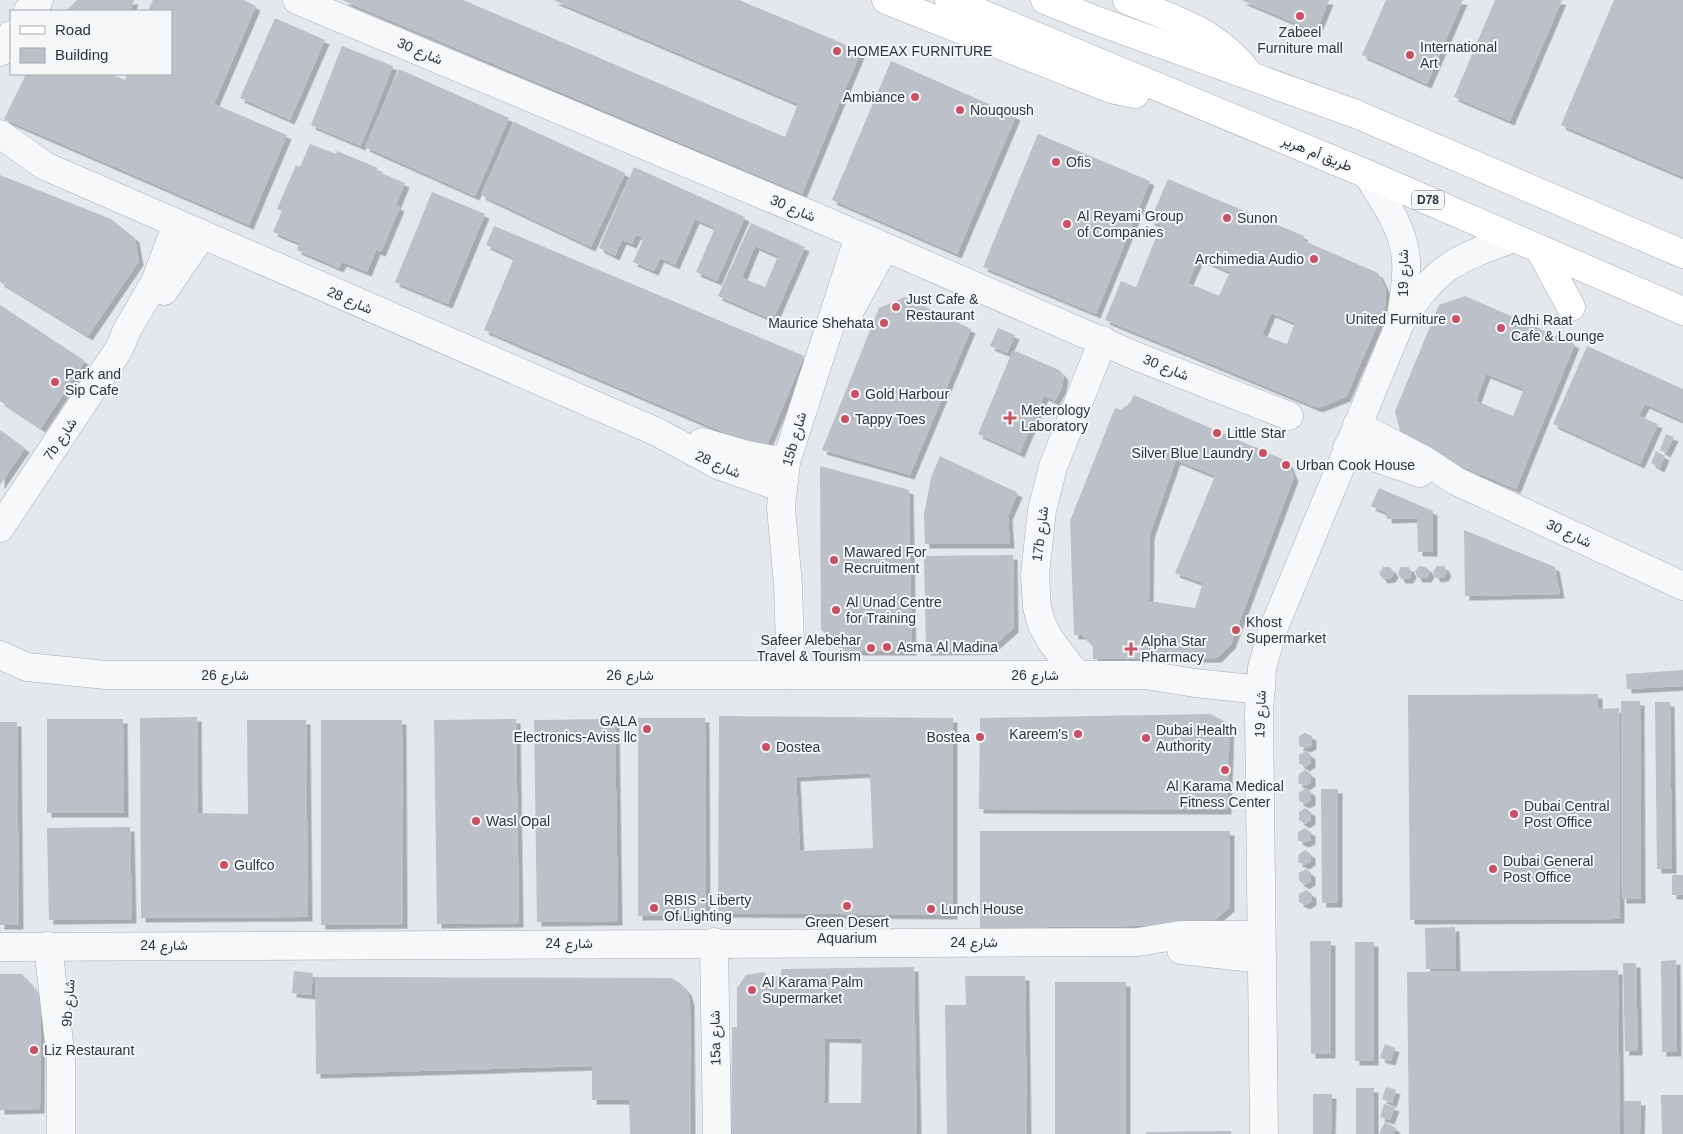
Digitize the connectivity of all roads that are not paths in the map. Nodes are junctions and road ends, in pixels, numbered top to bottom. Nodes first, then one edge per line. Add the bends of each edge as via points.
1 (39, 0) edge
2 (886, 0) edge
3 (949, 0) edge
4 (1045, 0) edge
5 (1127, 0) edge
6 (310, 2) edge
7 (29, 10) edge
8 (10, 37) edge
9 (0, 52) edge
10 (1252, 78) junction
11 (1171, 94) junction
12 (0, 134) edge
13 (0, 155) edge
14 (45, 166) junction
15 (1367, 174) junction
16 (177, 224) junction
17 (202, 235) junction
18 (859, 236) junction
19 (1514, 238) junction
20 (885, 247) junction
21 (1540, 250) junction
22 (1683, 254) edge
23 (1571, 307) dead end
24 (1683, 311) edge
25 (1400, 321) junction
26 (1103, 340) junction
27 (119, 350) junction
28 (823, 354) junction
29 (1138, 357) junction
30 (1084, 388) junction
31 (1290, 416) dead end
32 (1352, 436) junction
33 (784, 475) junction
34 (0, 528) edge
35 (1683, 586) edge
36 (0, 655) edge
37 (0, 669) edge
38 (106, 675) junction
39 (779, 675) junction
40 (1076, 675) junction
41 (1261, 679) junction
42 (714, 942) junction
43 (60, 946) junction
44 (0, 947) edge
45 (1261, 947) junction
46 (61, 1134) edge
47 (717, 1134) edge
48 (1264, 1134) edge

1 - 7 street
2 - 11 main road via 1111,89 1141,95
3 - 11 main road, طريق أم هرير / D78
4 - 10 main road
5 - 10 main road via 1201,31 1222,44
6 - 18 street, شارع 30
8 - 9 street
10 - 22 main road via 1356,114
11 - 15 main road, طريق أم هرير / D78
12 - 14 street, شارع 28
13 - 14 street, شارع 28
14 - 16 street, شارع 28
15 - 19 main road, طريق أم هرير / D78
15 - 25 street, شارع 19 via 1391,213 1404,245 1405,287
16 - 17 street, شارع 28
16 - 27 street, 7b شارع via 155,282
17 - 27 street, 7b شارع via 140,327
17 - 33 street, شارع 28 via 657,432 748,455
18 - 20 street, شارع 30
18 - 28 street, 15b شارع
19 - 21 main road, طريق أم هرير / D78
19 - 25 street, شارع 19 via 1471,254 1440,272 1426,284
20 - 26 street, شارع 30
20 - 28 street, 15b شارع via 840,330
21 - 23 main road
21 - 24 main road, طريق أم هرير / D78
25 - 32 street, شارع 19
26 - 29 street, شارع 30
26 - 30 street, 17b شارع
27 - 34 street, 7b شارع
28 - 33 street, 15b شارع
29 - 30 street via 1119,364
29 - 31 street, شارع 30
30 - 40 street, 17b شارع via 1047,488 1035,574 1042,625
32 - 35 street, شارع 30 via 1424,460 1456,481
32 - 41 street, شارع 19 via 1289,588 1268,646
33 - 39 street, 15b شارع
36 - 38 street, شارع 26 via 27,667
37 - 38 street, شارع 26 via 49,680
38 - 39 street, شارع 26
39 - 40 street, شارع 26
40 - 41 street, شارع 26 via 1153,675 1197,669
41 - 45 street, شارع 19
42 - 43 street, شارع 24
42 - 45 street, شارع 24 via 1138,942 1180,935
42 - 47 street, 15a شارع
43 - 44 street, شارع 24
43 - 46 street, 9b شارع via 67,1018 60,1060
45 - 48 street, شارع 19

